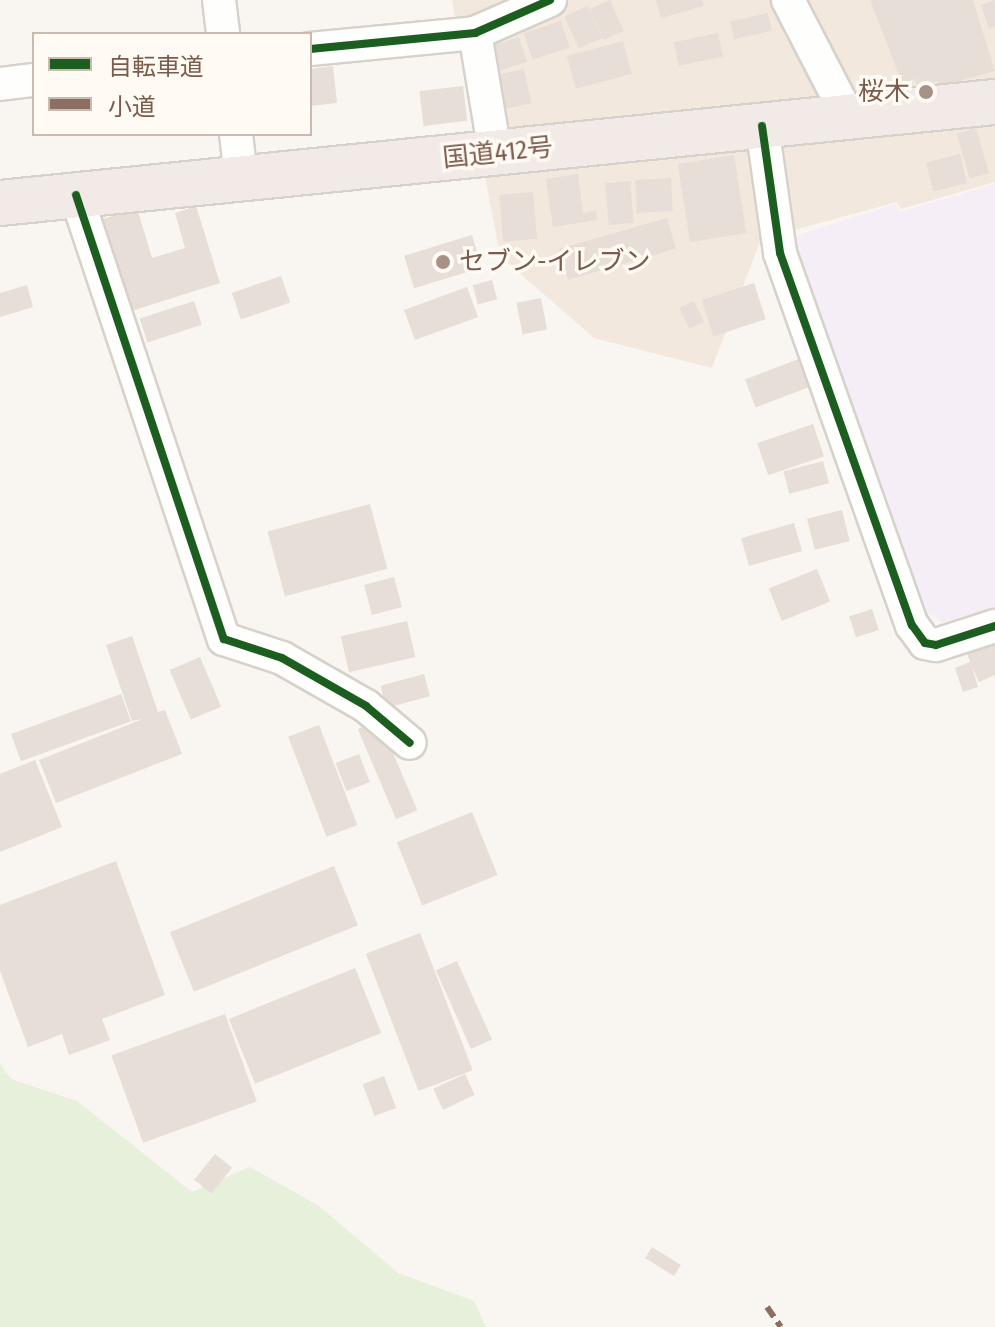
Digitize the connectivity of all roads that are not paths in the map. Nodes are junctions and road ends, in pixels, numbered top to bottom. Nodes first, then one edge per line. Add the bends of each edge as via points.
1 (219, 0) edge
2 (550, 0) edge
3 (788, 0) edge
4 (223, 32) edge
5 (475, 33) junction
6 (312, 49) edge
7 (32, 80) edge
8 (0, 84) edge
9 (995, 102) edge
10 (849, 118) junction
11 (762, 126) junction
12 (236, 136) edge
13 (495, 153) junction
14 (241, 177) junction
15 (76, 195) junction
16 (0, 203) edge
17 (995, 626) edge
18 (410, 743) dead end

1 - 4 street
2 - 5 street
3 - 10 street
5 - 6 street
5 - 13 street
7 - 8 street
9 - 10 highway, 国道412号
10 - 11 highway, 国道412号
11 - 13 highway, 国道412号
11 - 17 street via 780,253 912,625 925,643 936,645
12 - 14 street
13 - 14 highway, 国道412号
14 - 15 highway, 国道412号
15 - 16 highway, 国道412号
15 - 18 street via 224,639 282,658 366,706

